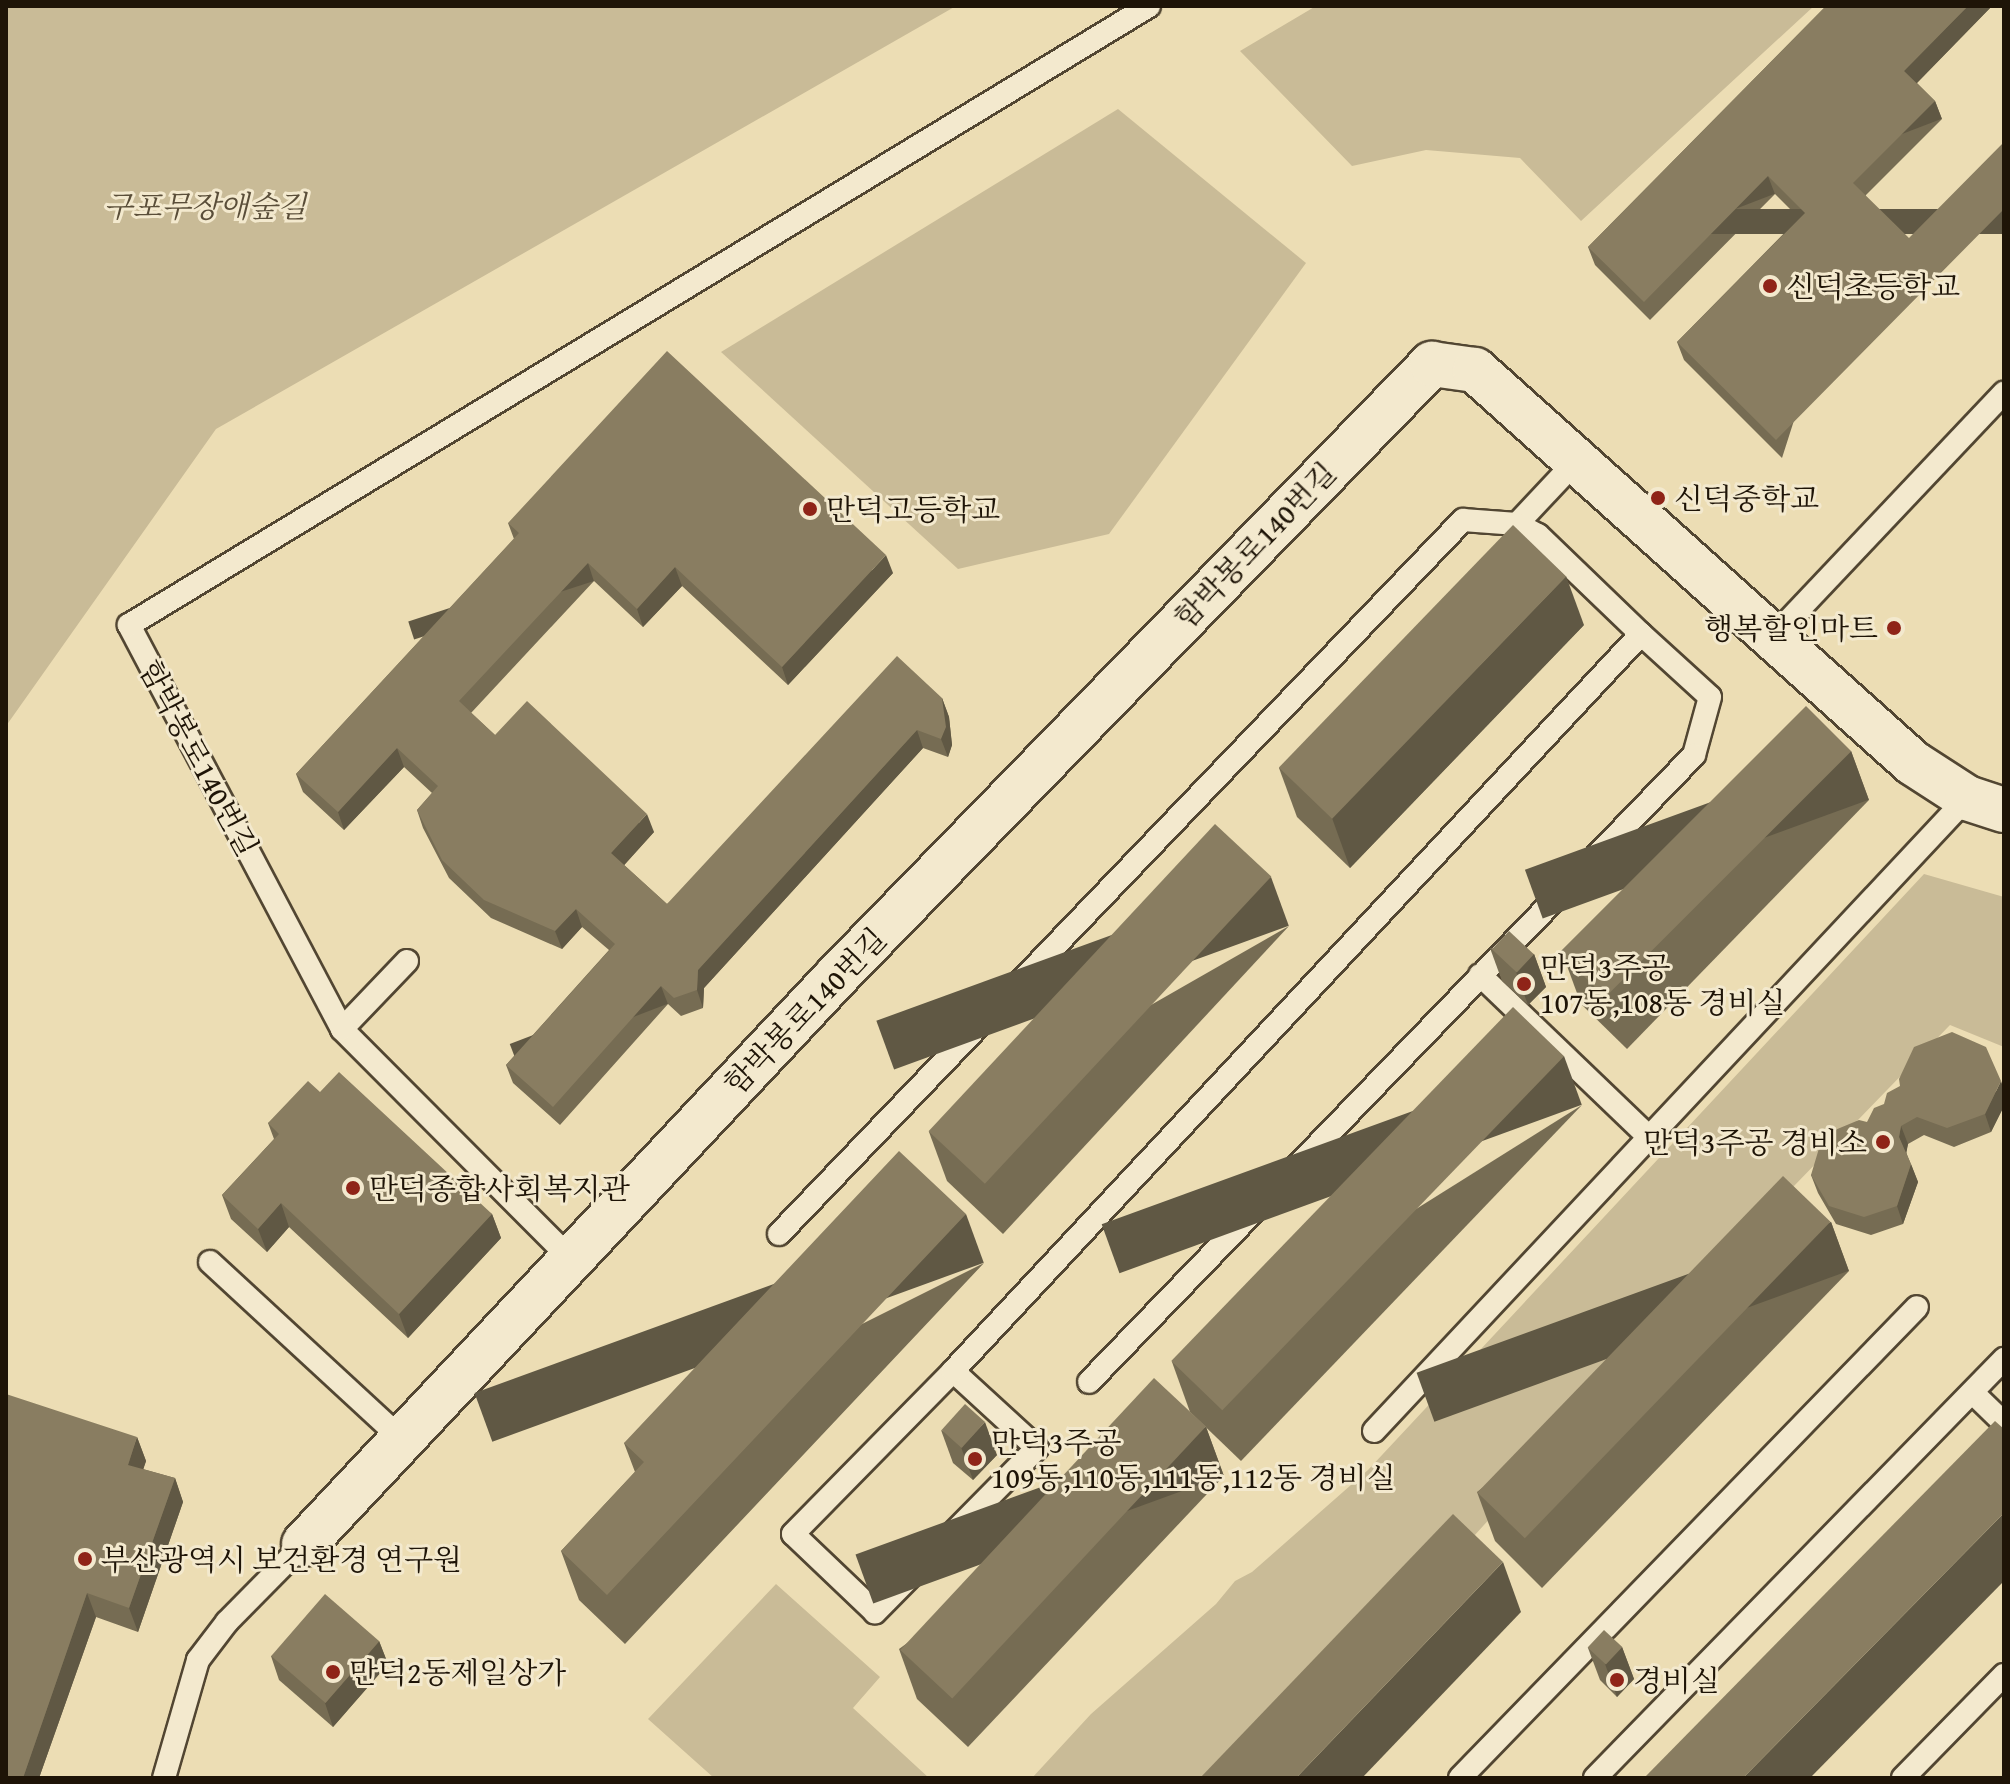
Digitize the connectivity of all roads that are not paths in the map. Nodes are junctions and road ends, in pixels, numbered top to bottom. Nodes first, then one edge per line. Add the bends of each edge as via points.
1 (1149, 6) edge
2 (2004, 393) edge
3 (1578, 459) junction
4 (1517, 524) junction
5 (1641, 634) junction
6 (1771, 639) junction
7 (1986, 804) edge
8 (407, 961) dead end
9 (1480, 975) junction
10 (342, 1029) junction
11 (1650, 1138) junction
12 (779, 1234) dead end
13 (570, 1258) junction
14 (210, 1262) dead end
15 (1917, 1307) dead end
16 (2004, 1359) edge
17 (953, 1371) junction
18 (1089, 1382) dead end
19 (1973, 1393) junction
20 (2004, 1423) edge
21 (1374, 1431) dead end
22 (402, 1439) junction
23 (304, 1544) joint
24 (2004, 1675) edge
25 (164, 1778) edge
26 (1460, 1778) edge
27 (1595, 1778) edge
28 (1903, 1778) edge

1 - 10 lane, 함박봉로140번길 via 129,625
2 - 6 lane
3 - 4 lane
3 - 6 street, 함박봉로140번길
3 - 13 street, 함박봉로140번길 via 1475,370 1432,364
4 - 5 lane via 1538,535
4 - 12 lane via 1463,520
5 - 9 lane via 1710,697 1694,755
5 - 17 lane
6 - 7 street, 함박봉로140번길 via 1913,763
7 - 11 lane
8 - 10 lane
9 - 11 lane
9 - 18 lane
10 - 13 lane, 함박봉로140번길
11 - 21 lane
13 - 22 street, 함박봉로140번길
14 - 22 lane
15 - 26 lane
16 - 19 lane
17 - 17 lane via 793,1534 875,1612 1037,1448
19 - 20 lane
19 - 27 lane
22 - 23 street, 함박봉로140번길
23 - 25 lane, 함박봉로140번길 via 227,1622 198,1660
24 - 28 lane

